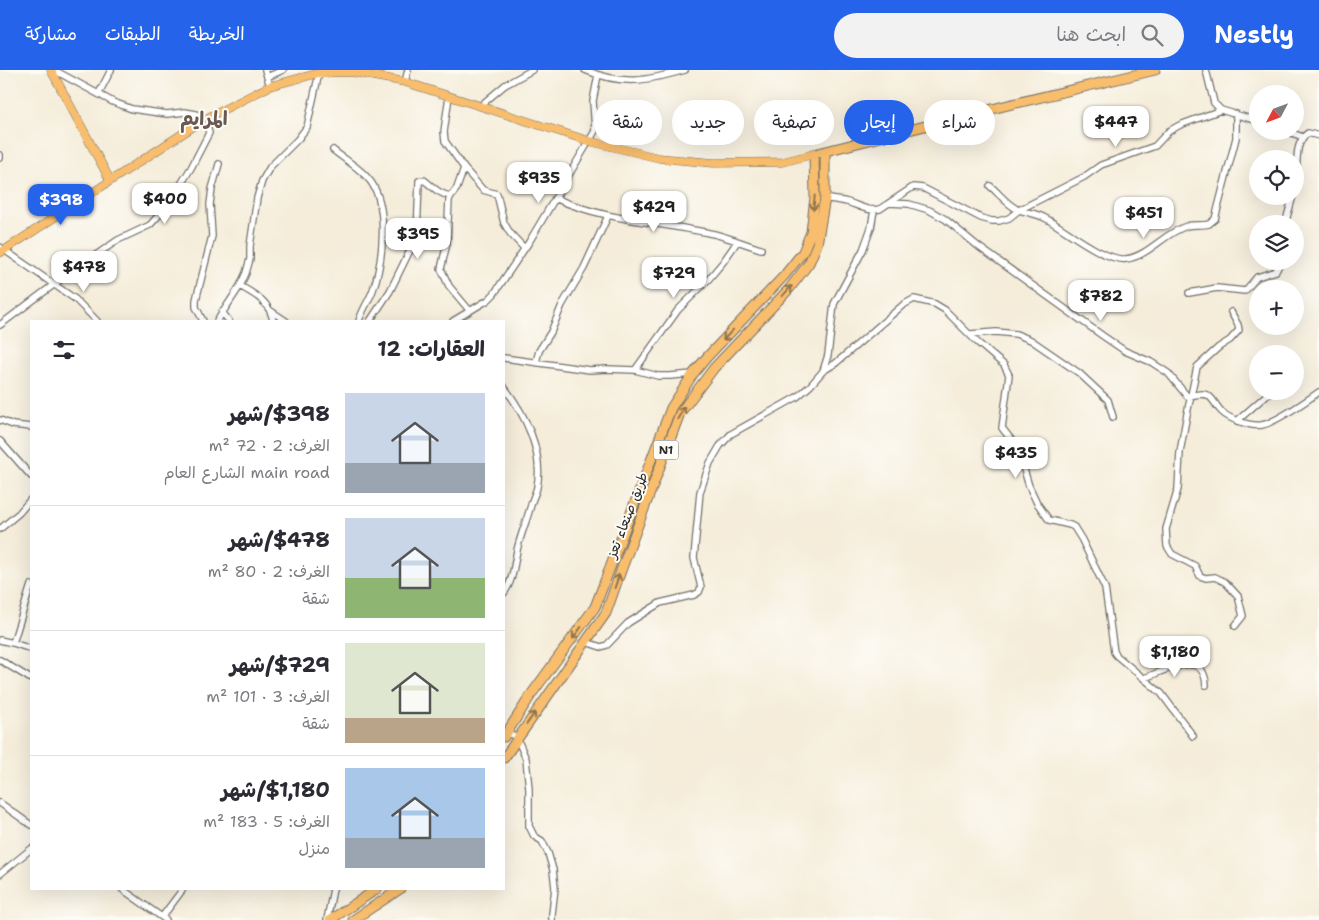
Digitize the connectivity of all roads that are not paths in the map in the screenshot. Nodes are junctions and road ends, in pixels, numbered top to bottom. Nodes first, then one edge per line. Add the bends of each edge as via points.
1 (52, 70) edge
2 (111, 70) edge
3 (265, 70) edge
4 (283, 70) edge
5 (408, 70) edge
6 (532, 70) edge
7 (585, 70) edge
8 (685, 70) edge
9 (1155, 70) edge
10 (1206, 70) edge
11 (672, 72) edge
12 (320, 73) junction
13 (598, 75) junction
14 (267, 77) junction
15 (405, 82) junction
16 (270, 86) junction
17 (100, 93) junction
18 (449, 96) junction
19 (480, 106) junction
20 (1221, 110) junction
21 (1236, 114) junction
22 (1249, 118) edge
23 (205, 119) junction
24 (1304, 136) edge
25 (1319, 136) edge
26 (589, 141) junction
27 (333, 150) dead end
28 (826, 152) junction
29 (814, 154) junction
30 (219, 164) dead end
31 (464, 168) junction
32 (110, 180) junction
33 (990, 186) dead end
34 (451, 196) junction
35 (555, 198) junction
36 (826, 198) junction
37 (889, 203) junction
38 (874, 210) junction
39 (1019, 210) junction
40 (608, 216) junction
41 (737, 242) junction
42 (524, 248) junction
43 (761, 249) dead end
44 (2, 250) edge
45 (1276, 270) edge
46 (55, 284) junction
47 (240, 286) junction
48 (1189, 293) dead end
49 (470, 310) junction
50 (272, 311) junction
51 (222, 312) junction
52 (1231, 312) dead end
53 (96, 320) edge
54 (202, 320) edge
55 (218, 320) edge
56 (228, 320) edge
57 (273, 320) edge
58 (285, 320) edge
59 (359, 320) edge
60 (371, 320) edge
61 (455, 320) edge
62 (0, 325) edge
63 (970, 334) junction
64 (505, 358) edge
65 (536, 362) junction
66 (635, 370) junction
67 (823, 370) junction
68 (693, 374) junction
69 (702, 382) junction
70 (505, 389) edge
71 (1319, 392) edge
72 (1191, 396) junction
73 (1262, 400) edge
74 (1113, 417) dead end
75 (0, 420) edge
76 (1237, 421) junction
77 (30, 427) edge
78 (0, 441) edge
79 (30, 475) edge
80 (30, 500) edge
81 (0, 529) edge
82 (30, 588) edge
83 (505, 592) edge
84 (1235, 626) dead end
85 (0, 640) edge
86 (13, 642) junction
87 (586, 642) junction
88 (30, 649) edge
89 (0, 660) edge
90 (30, 678) edge
91 (1144, 678) junction
92 (1206, 685) dead end
93 (505, 733) edge
94 (1193, 736) dead end
95 (517, 738) junction
96 (505, 756) edge
97 (0, 803) edge
98 (6, 809) junction
99 (0, 815) edge
100 (30, 824) edge
101 (30, 850) edge
102 (0, 874) edge
103 (123, 890) edge
104 (182, 890) edge
105 (333, 890) edge
106 (375, 890) edge
107 (398, 890) edge
108 (164, 918) edge
109 (329, 920) edge
110 (353, 920) edge
111 (552, 920) edge

1 - 17 street
1 - 32 main road
2 - 17 street
3 - 14 street
4 - 14 street
5 - 15 street
6 - 19 street via 505,85
7 - 13 street
8 - 11 street
9 - 28 highway
10 - 20 street via 1214,103
11 - 13 street via 648,80 619,80
12 - 15 main road via 352,72
12 - 16 main road
12 - 47 street via 307,127 262,180 250,259
13 - 26 street via 593,101 594,131
14 - 16 street
15 - 18 main road
16 - 23 main road
17 - 23 street via 113,102 132,108 167,114 185,112
18 - 19 main road
18 - 31 street via 443,135
19 - 26 main road
20 - 21 street
20 - 39 street via 1169,131 1155,146 1101,165
21 - 22 street
21 - 39 street via 1236,138 1215,219 1209,224 1187,225 1126,259 1095,249 1044,218
23 - 32 main road
23 - 46 street via 209,132 192,168 150,226 118,240
24 - 25 street via 1308,133
26 - 29 main road via 659,158 714,163 782,162
26 - 35 street
27 - 59 street via 370,181 378,194 382,211 380,265
28 - 29 highway
28 - 36 highway, طريق صنعاء تعز / N1
29 -> 68 highway, طريق صنعاء تعز / N1 via 815,197 811,232 803,252
30 - 54 street via 210,204 212,236 196,300
31 - 34 street
31 - 42 street via 483,190 497,194 504,223
32 - 44 main road
33 - 39 street
34 - 49 street via 441,269 449,286
34 - 60 street via 437,191 424,180 419,181 417,236 390,291
35 - 40 street
35 - 42 street
36 - 38 street
69 -> 36 highway, طريق صنعاء تعز / N1 via 790,288 809,263 817,244
37 - 38 street
37 - 39 street via 913,187 932,192 992,222 1008,218
37 - 72 street via 909,204 944,219 1103,336 1168,373 1187,396
38 - 67 street via 863,250 834,304 828,356
40 - 41 street via 713,233
40 - 65 street
41 - 43 street
41 - 66 street via 712,275 678,310
42 - 49 street via 494,294
44 - 46 street
45 - 48 street via 1257,277 1245,290 1217,288
46 - 53 street
46 - 62 street
47 - 50 street
47 - 51 street
49 - 61 street
50 - 57 street
50 - 58 street
51 - 55 street
51 - 56 street
52 - 72 street via 1239,330 1198,367
63 - 67 street via 945,310 914,299
63 - 74 street via 996,332 1016,334 1031,340 1079,373 1108,400
63 - 91 street via 1004,365 1009,375 1002,428 1017,447 1037,503 1049,520 1070,525 1082,540 1105,588 1114,652
64 - 65 street
65 - 66 street via 590,370
66 - 68 street via 664,376
67 - 87 street via 797,397 731,434 715,454 700,492 694,558 701,587 698,592 660,604 642,614 601,648
68 - 69 highway
68 -> 93 highway, طريق صنعاء تعز / N1 via 671,408 595,607
87 -> 69 highway, طريق صنعاء تعز / N1 via 606,613 680,414
70 - 83 street via 534,441 538,475 537,489
71 - 76 street via 1262,425
72 - 76 street via 1210,396 1221,412
72 - 84 street via 1180,452 1178,489 1166,529 1166,546 1172,554 1195,566 1200,576 1220,578 1238,596 1243,616
73 - 76 street
75 - 77 street
78 - 79 street
80 - 81 street
82 - 86 street
85 - 86 street
86 - 88 street
95 -> 87 highway, طريق صنعاء تعز / N1
89 - 90 street
91 - 92 street via 1181,664 1192,664 1206,674
91 - 94 street via 1171,705
93 - 95 street
95 - 96 highway, طريق صنعاء تعز / N1
95 - 111 street via 526,759 529,826 534,836 542,841 553,870
97 - 98 street
98 - 99 street
98 - 100 street
101 - 102 street
103 - 108 street
104 - 108 street
105 - 109 street
106 - 109 highway
107 - 110 highway

